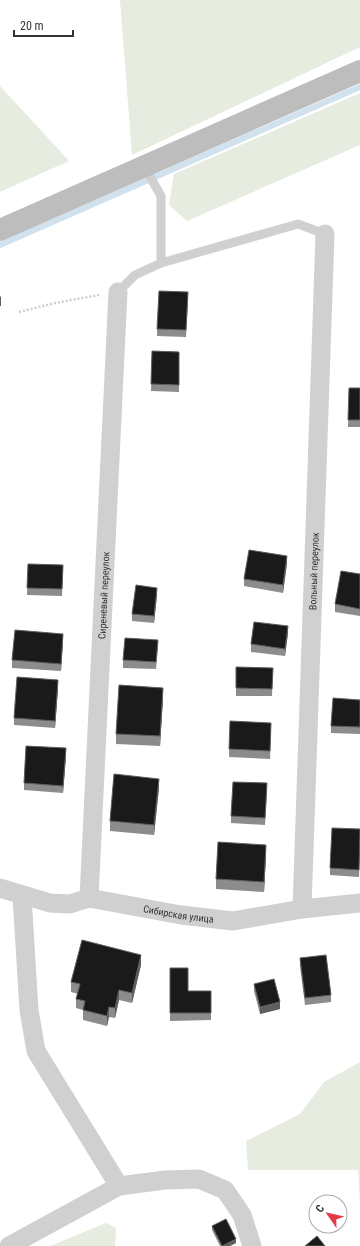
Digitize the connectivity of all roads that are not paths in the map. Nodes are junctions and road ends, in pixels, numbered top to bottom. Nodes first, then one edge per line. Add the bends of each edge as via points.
1 (360, 71) edge
2 (144, 166) junction
3 (0, 230) edge
4 (325, 234) joint
5 (161, 263) junction
6 (118, 292) joint
7 (0, 888) edge
8 (22, 896) junction
9 (89, 898) junction
10 (360, 903) edge
11 (302, 909) junction
12 (119, 1186) junction
13 (9, 1246) edge
14 (252, 1246) edge

1 - 2 main road
2 - 3 main road
2 - 5 lane via 161,196
4 - 5 lane via 298,224
4 - 11 street, Вольный переулок
5 - 6 lane via 134,275
6 - 9 street, Сиреневый переулок
7 - 8 street, Сибирская улица
8 - 9 street, Сибирская улица via 63,904
8 - 12 street via 29,1010 36,1051
9 - 11 street, Сибирская улица via 182,915 233,921
10 - 11 street, Сибирская улица
12 - 13 street
12 - 14 street via 199,1179 226,1190 242,1215

